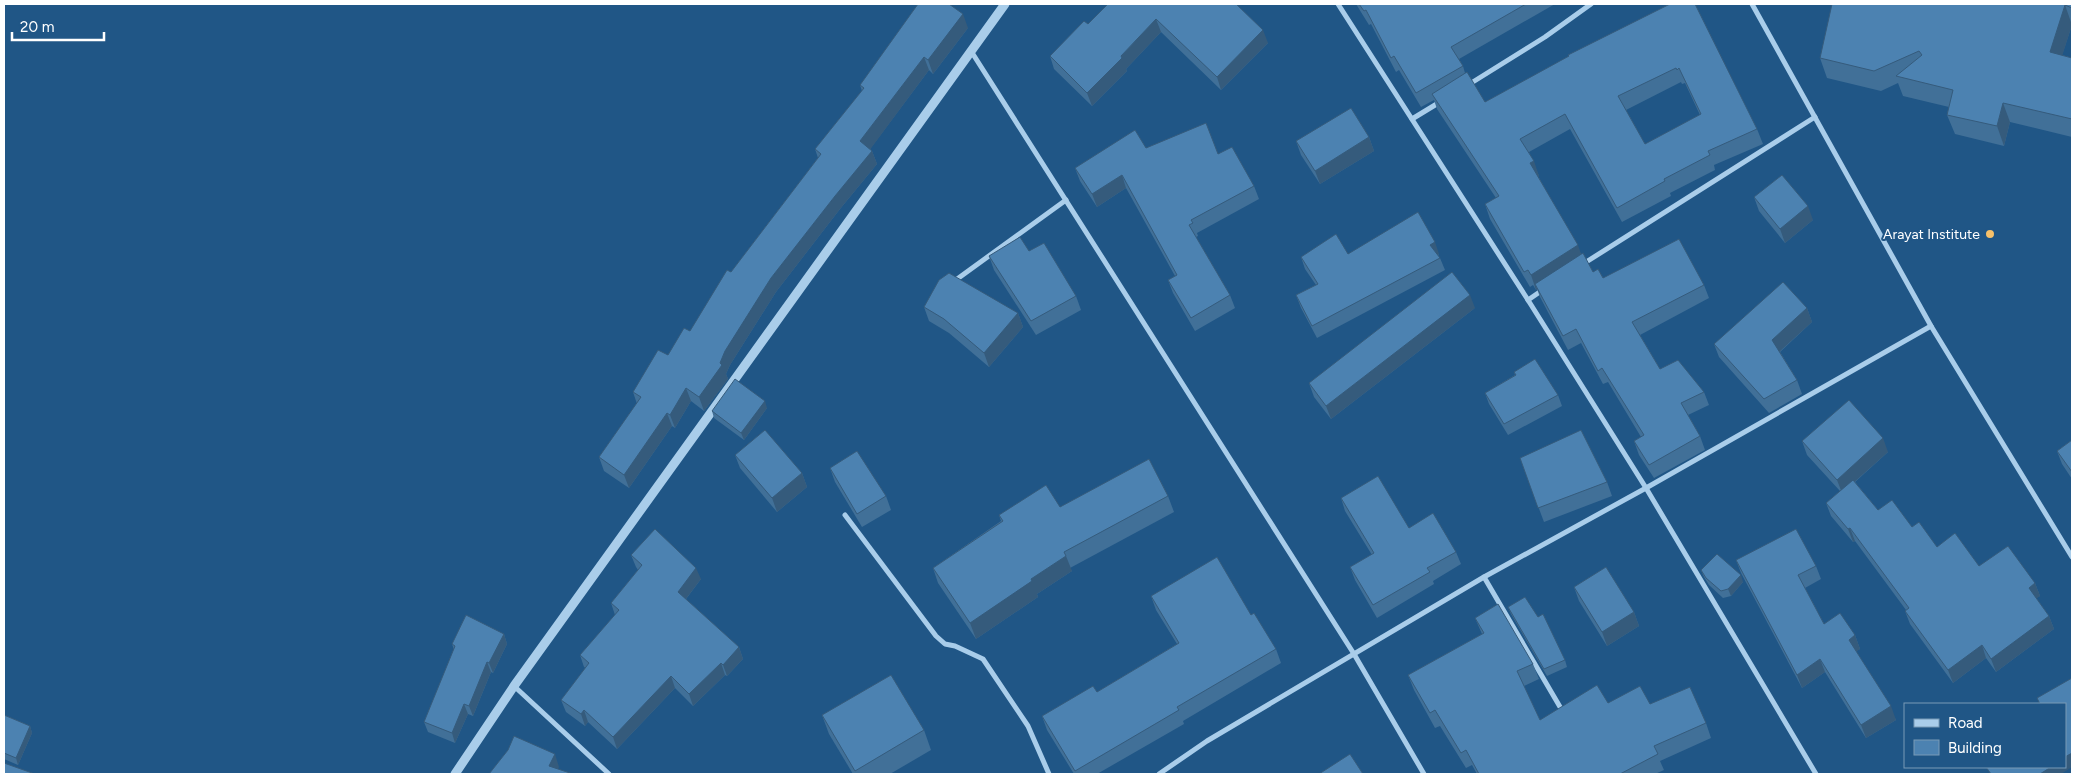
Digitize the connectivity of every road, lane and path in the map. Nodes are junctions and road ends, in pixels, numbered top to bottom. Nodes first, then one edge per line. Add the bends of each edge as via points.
1 (1005, 4) edge
2 (1338, 4) edge
3 (1590, 4) edge
4 (1752, 4) edge
5 (971, 51) junction
6 (1462, 88) edge
7 (1445, 99) edge
8 (1815, 117) junction
9 (1412, 119) junction
10 (1066, 200) junction
11 (1578, 268) edge
12 (1553, 284) edge
13 (946, 287) edge
14 (1528, 300) junction
15 (1931, 326) junction
16 (1646, 488) junction
17 (845, 515) dead end
18 (2072, 557) edge
19 (1484, 576) junction
20 (1354, 654) junction
21 (514, 686) junction
22 (1565, 716) edge
23 (455, 774) edge
24 (608, 774) edge
25 (1049, 774) edge
26 (1159, 774) edge
27 (1424, 774) edge
28 (1816, 774) edge

1 - 5 street
2 - 9 street
3 - 6 street via 1545,37
4 - 8 street
5 - 10 street
5 - 21 street
7 - 9 street
8 - 11 street
8 - 15 street
9 - 14 street
10 - 13 street
10 - 20 street
12 - 14 street
14 - 16 street
15 - 16 street
15 - 18 street
16 - 19 street
16 - 28 street
17 - 25 street via 936,636 945,644 983,660 1028,726
19 - 20 street
19 - 22 street
20 - 26 street via 1206,741
20 - 27 street
21 - 23 street
21 - 24 street

